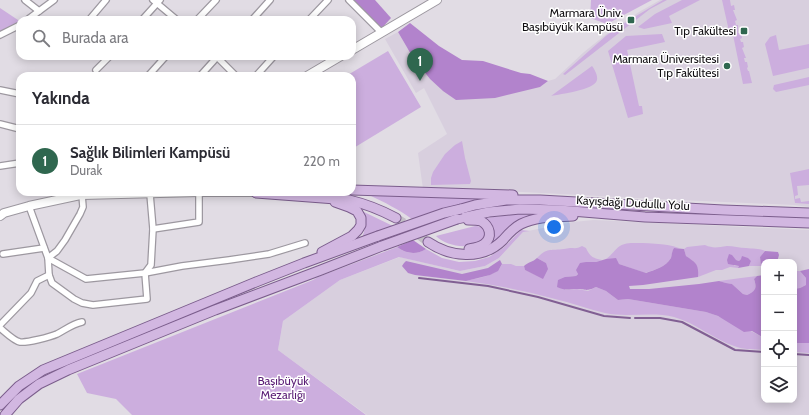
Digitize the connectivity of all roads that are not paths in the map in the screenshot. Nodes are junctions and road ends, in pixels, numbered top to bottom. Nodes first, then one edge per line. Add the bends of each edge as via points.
1 (25, 0) edge
2 (54, 0) edge
3 (106, 0) edge
4 (216, 0) edge
5 (270, 0) edge
6 (328, 0) edge
7 (349, 0) edge
8 (437, 0) edge
9 (157, 1) edge
10 (39, 11) junction
11 (32, 16) edge
12 (92, 16) edge
13 (145, 16) edge
14 (173, 16) edge
15 (201, 16) edge
16 (256, 16) edge
17 (313, 16) edge
18 (16, 27) edge
19 (384, 31) junction
20 (0, 35) edge
21 (356, 48) edge
22 (106, 60) edge
23 (162, 60) edge
24 (214, 60) edge
25 (221, 60) edge
26 (270, 60) edge
27 (334, 60) edge
28 (96, 70) dead end
29 (152, 72) edge
30 (203, 72) edge
31 (232, 72) edge
32 (260, 72) edge
33 (314, 72) edge
34 (0, 90) edge
35 (16, 93) edge
36 (0, 124) edge
37 (16, 128) edge
38 (16, 164) edge
39 (0, 166) edge
40 (356, 190) edge
41 (73, 196) edge
42 (85, 196) edge
43 (150, 196) edge
44 (199, 196) edge
45 (296, 196) edge
46 (354, 196) edge
47 (306, 197) junction
48 (586, 203) junction
49 (29, 206) junction
50 (809, 213) edge
51 (614, 214) junction
52 (0, 216) edge
53 (457, 219) junction
54 (809, 223) edge
55 (153, 229) junction
56 (305, 243) dead end
57 (44, 248) junction
58 (4, 254) dead end
59 (48, 258) junction
60 (304, 263) junction
61 (145, 273) junction
62 (49, 275) junction
63 (82, 322) dead end
64 (0, 327) edge
65 (0, 405) edge
66 (5, 415) edge

1 - 10 street
2 - 10 street
3 - 12 street
4 - 15 street
5 - 16 street
6 - 17 street
7 - 19 street
8 - 19 main road
9 - 13 street
9 - 14 street
10 - 11 street
18 - 20 street
19 - 21 main road
22 - 28 street
23 - 29 street
24 - 30 street
25 - 31 street
26 - 32 street
27 - 33 main road
34 - 35 street
36 - 37 street
38 - 39 street
40 - 48 main road via 535,196
41 - 49 main road
42 - 59 street via 80,214 65,240
43 - 55 street
44 - 55 street via 200,222
45 - 47 main road
46 - 47 main road via 387,206 398,216 349,200
47 - 60 main road via 334,202 357,211 361,225 352,236
48 - 50 main road, Kayışdağı Dudullu Yolu
48 - 60 main road, Kayışdağı Dudullu Yolu, bridge via 506,200 475,205 444,213
49 - 52 main road
49 - 57 street
51 - 53 main road, Kayışdağı Dudullu Yolu via 520,209
51 - 53 main road via 538,218 519,225 497,245 479,253 457,254 436,248 430,240 467,249 485,243 489,237 488,226 480,221
51 - 54 main road, Kayışdağı Dudullu Yolu
53 - 66 main road, Kayışdağı Dudullu Yolu, bridge via 215,310 68,370 39,384 19,399
55 - 61 street via 151,265
56 - 61 street via 269,254
57 - 58 street
57 - 59 street
59 - 61 street via 86,279
59 - 62 street
60 - 65 main road via 43,370 19,386
61 - 62 street via 147,299 93,305 74,299 52,283
62 - 64 street via 37,281 31,293
63 - 64 street via 56,335 20,342

